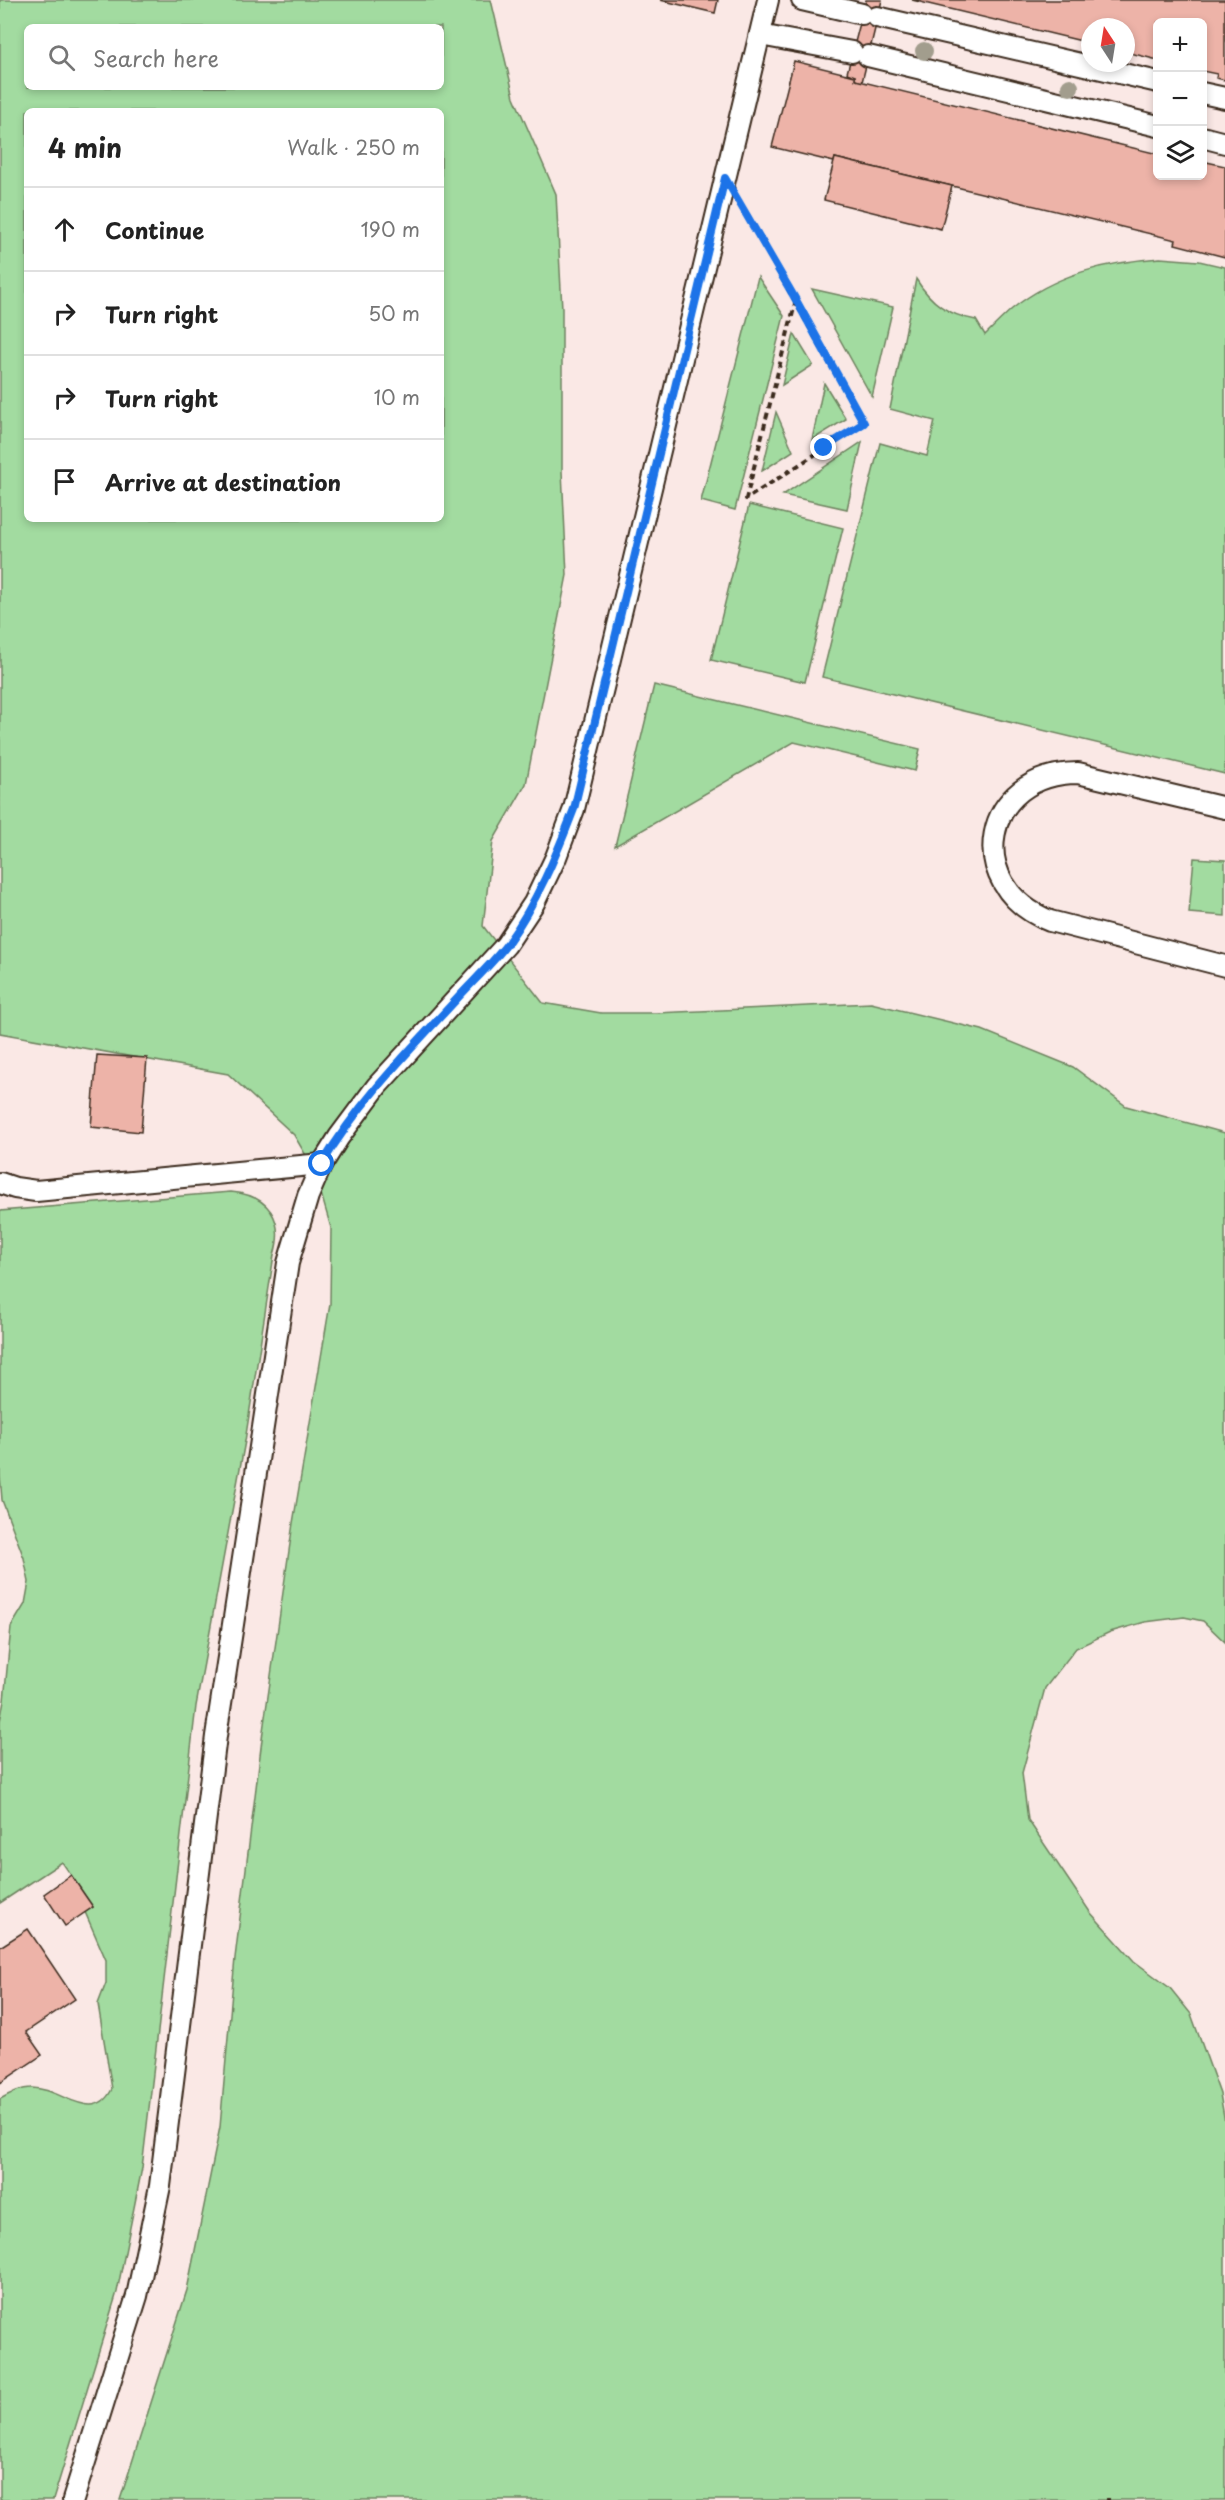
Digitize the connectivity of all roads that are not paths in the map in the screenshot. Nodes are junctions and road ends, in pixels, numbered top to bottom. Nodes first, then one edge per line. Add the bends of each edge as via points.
1 (768, 0) edge
2 (802, 0) edge
3 (760, 35) junction
4 (1153, 81) edge
5 (1207, 94) edge
6 (1225, 98) edge
7 (1153, 125) edge
8 (1207, 138) edge
9 (1225, 143) edge
10 (1225, 808) edge
11 (1225, 966) edge
12 (322, 1164) junction
13 (0, 1183) edge
14 (73, 2500) edge

1 - 3 lane
2 - 4 lane
3 - 7 lane via 860,54
3 - 12 lane via 574,809 556,857 534,903 506,945 377,1086
5 - 6 lane
8 - 9 lane
10 - 11 lane via 1078,773 1060,773 1026,785 1012,798 995,830 993,850 1004,887 1032,914
12 - 13 lane via 36,1191
12 - 14 lane via 288,1263 216,1736 160,2186 130,2317

